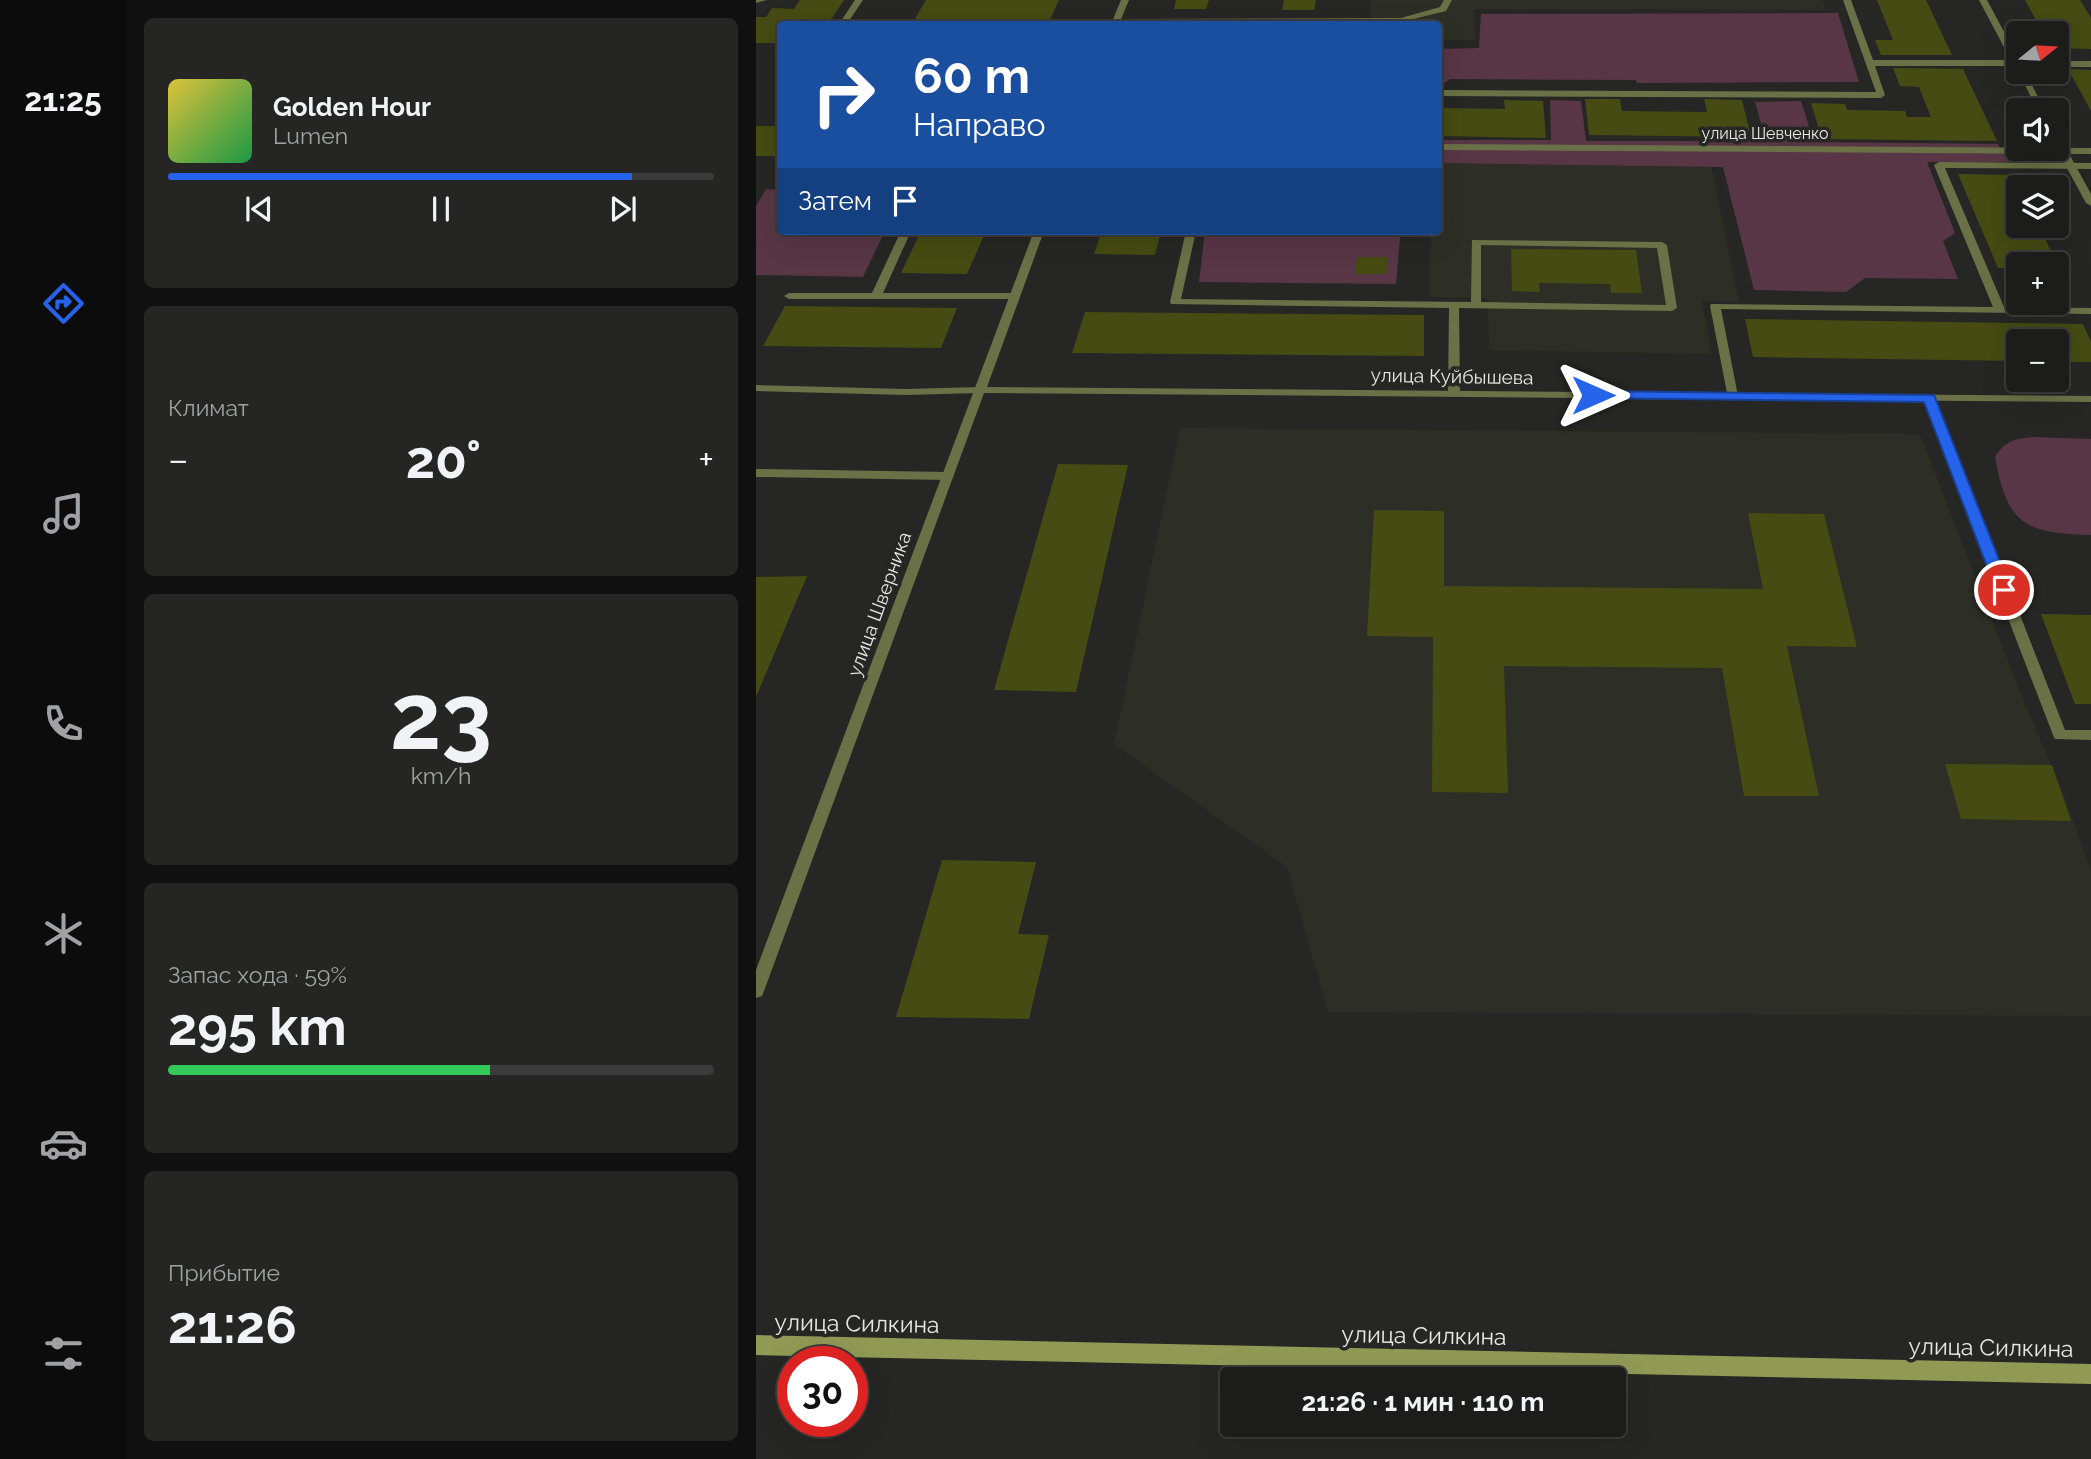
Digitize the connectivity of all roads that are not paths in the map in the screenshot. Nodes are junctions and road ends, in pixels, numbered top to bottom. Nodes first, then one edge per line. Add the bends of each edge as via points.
1 (763, 0) edge
2 (859, 0) edge
3 (1125, 0) edge
4 (1448, 0) edge
5 (1847, 0) edge
6 (1983, 0) edge
7 (756, 1) edge
8 (845, 21) edge
9 (1117, 21) edge
10 (1353, 21) edge
11 (2006, 43) edge
12 (1869, 63) junction
13 (2069, 64) edge
14 (2091, 64) edge
15 (2006, 66) edge
16 (1442, 93) edge
17 (1442, 147) edge
18 (2006, 151) edge
19 (2069, 151) edge
20 (2091, 152) edge
21 (2068, 161) edge
22 (2071, 166) junction
23 (2091, 166) edge
24 (2091, 204) edge
25 (904, 235) edge
26 (1038, 235) edge
27 (1190, 235) edge
28 (789, 296) dead end
29 (876, 296) junction
30 (1015, 296) junction
31 (1454, 305) junction
32 (1476, 305) junction
33 (2000, 310) junction
34 (2091, 311) edge
35 (756, 388) edge
36 (980, 390) junction
37 (1454, 394) junction
38 (1732, 396) junction
39 (1929, 398) junction
40 (2091, 399) edge
41 (756, 473) edge
42 (948, 476) junction
43 (2091, 735) edge
44 (756, 991) edge
45 (756, 1345) edge
46 (2091, 1374) edge

1 - 7 street
2 - 8 street
3 - 9 street
4 - 10 street via 1443,9 1401,20
5 - 12 street
6 - 11 street
12 - 15 street
12 - 16 street via 1881,95
13 - 14 street
17 - 18 street, улица Шевченко
19 - 20 street, улица Шевченко
21 - 22 street
22 - 23 street
22 - 24 street
22 - 33 street via 1939,165
25 - 29 street
26 - 30 street, улица Шверника
27 - 31 street via 1175,302
28 - 29 street
29 - 30 street
30 - 36 street, улица Шверника
31 - 32 street
31 - 37 street
32 - 32 street via 1476,242 1662,244 1672,308
33 - 34 street
33 - 38 street via 1715,306
35 - 36 street, улица Куйбышева
36 - 37 street, улица Куйбышева
36 - 42 street, улица Шверника
37 - 38 street, улица Куйбышева
38 - 39 street, улица Куйбышева
39 - 40 street, улица Куйбышева
39 - 43 street via 2060,735
41 - 42 street
42 - 44 street, улица Шверника
45 - 46 main road, улица Силкина

